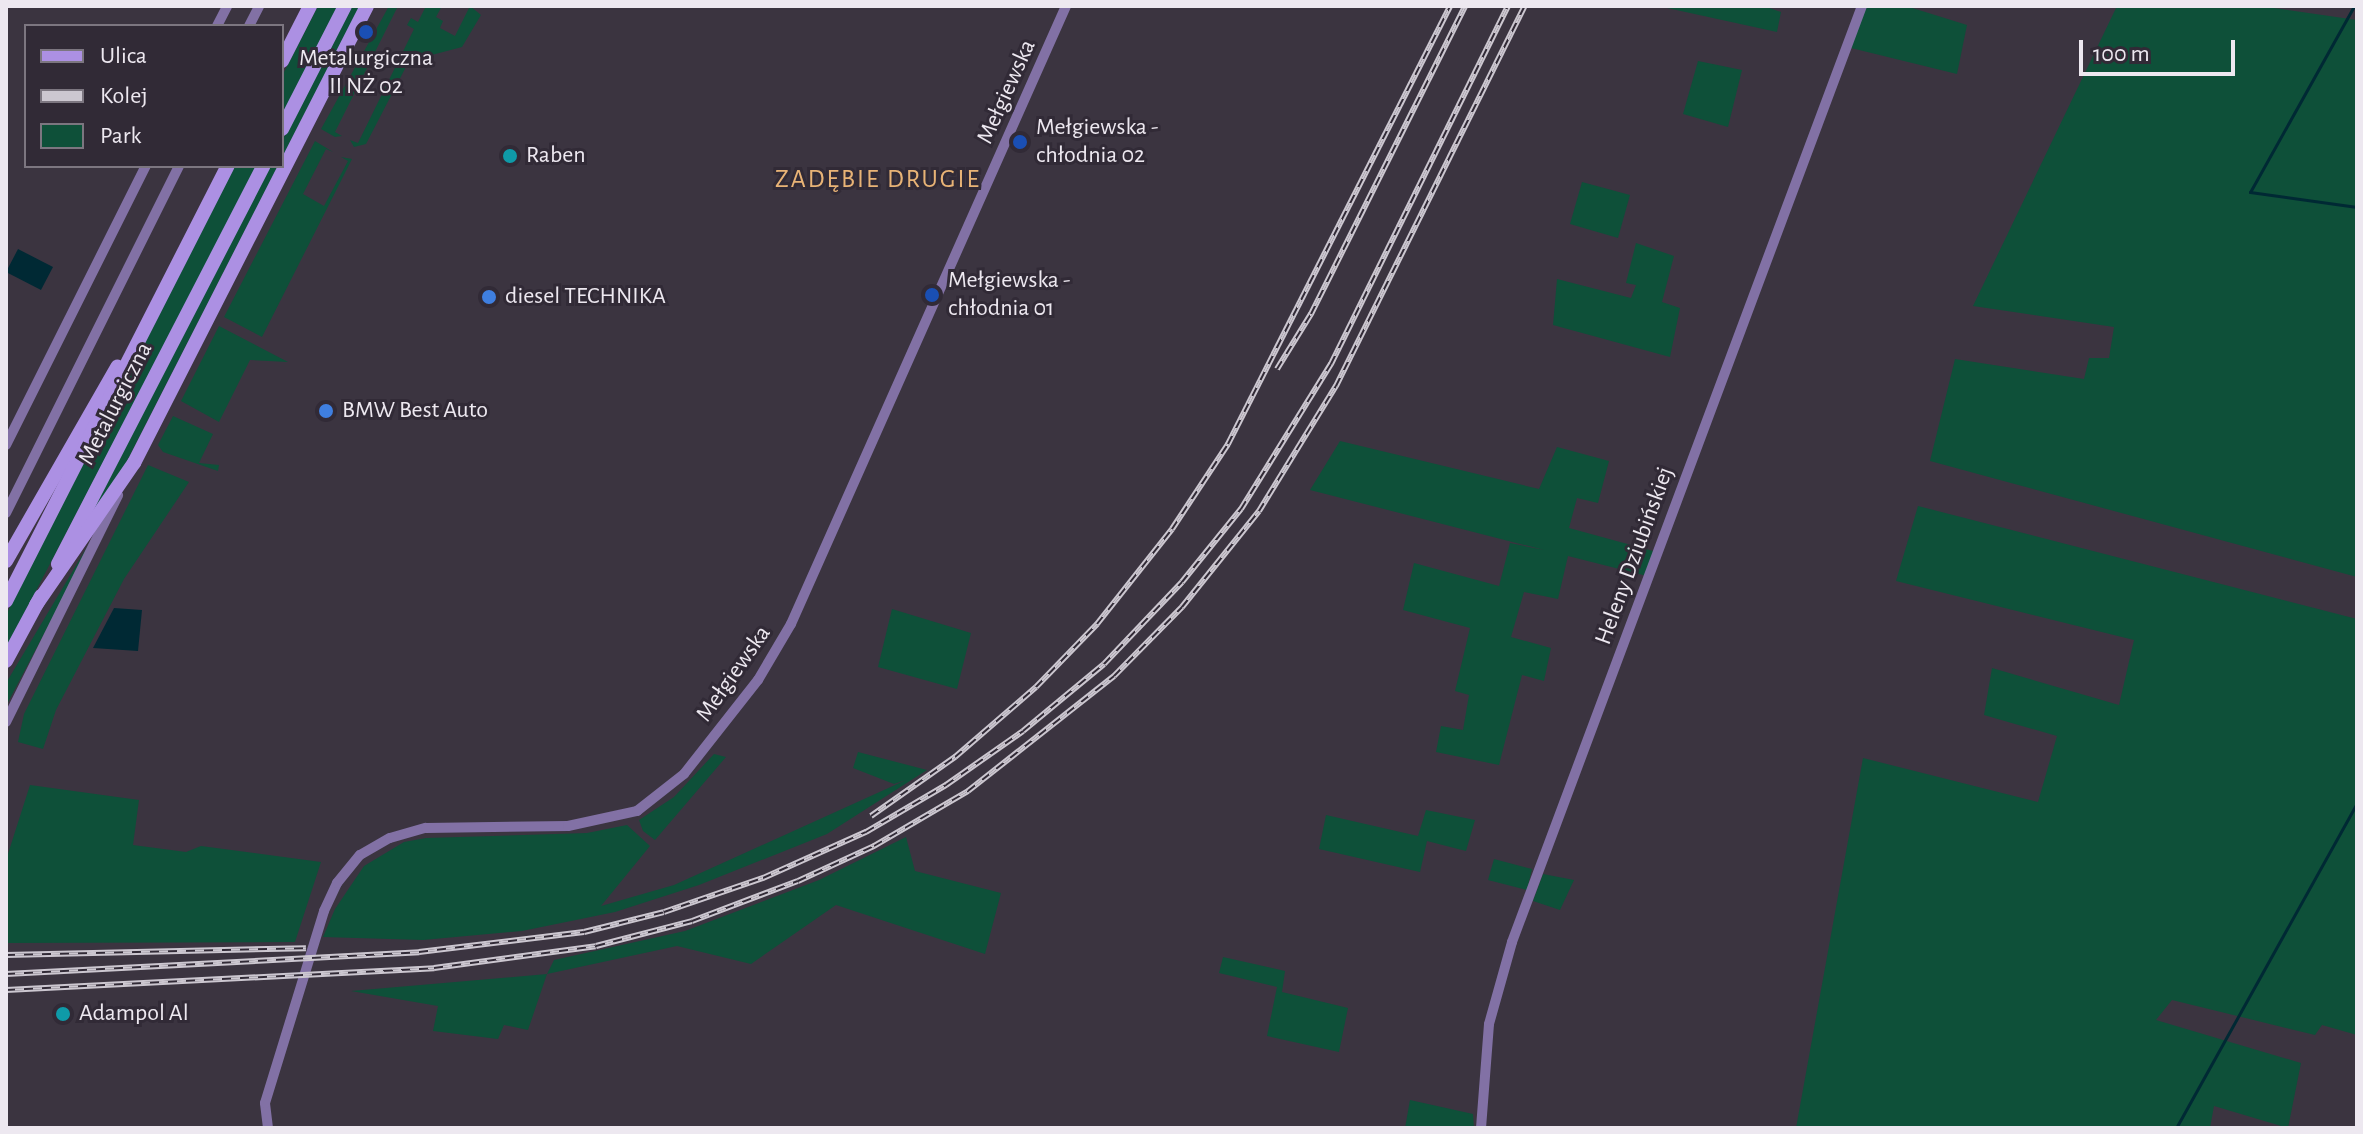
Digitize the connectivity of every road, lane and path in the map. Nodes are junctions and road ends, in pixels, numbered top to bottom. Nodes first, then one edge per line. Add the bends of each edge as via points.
1 (227, 6) edge
2 (259, 6) edge
3 (310, 6) edge
4 (345, 6) edge
5 (367, 6) edge
6 (1066, 6) edge
7 (1862, 6) edge
8 (218, 24) edge
9 (250, 24) edge
10 (284, 57) edge
11 (284, 125) edge
12 (145, 168) edge
13 (178, 168) edge
14 (227, 168) edge
15 (262, 168) edge
16 (143, 331) junction
17 (6, 445) edge
18 (134, 463) junction
19 (6, 513) edge
20 (6, 561) edge
21 (6, 601) edge
22 (36, 605) junction
23 (6, 661) edge
24 (6, 722) edge
25 (268, 1128) edge
26 (1481, 1128) edge

1 - 8 street
2 - 9 street
3 - 10 main road
4 - 11 main road
5 - 18 main road
6 - 25 street, Mełgiewska via 787,632 758,680 684,774 637,811 568,826 426,828 390,838 360,855 341,876 324,911 265,1103
7 - 26 street, Heleny Dziubińskiej via 1512,942 1489,1024
12 - 17 street
13 - 19 street, Metalurgiczna
14 - 16 main road, Metalurgiczna
15 - 22 main road, Metalurgiczna
16 - 20 main road via 102,387
16 - 21 main road, Metalurgiczna
18 - 22 main road
18 - 24 street, Metalurgiczna
22 - 23 main road, Metalurgiczna

